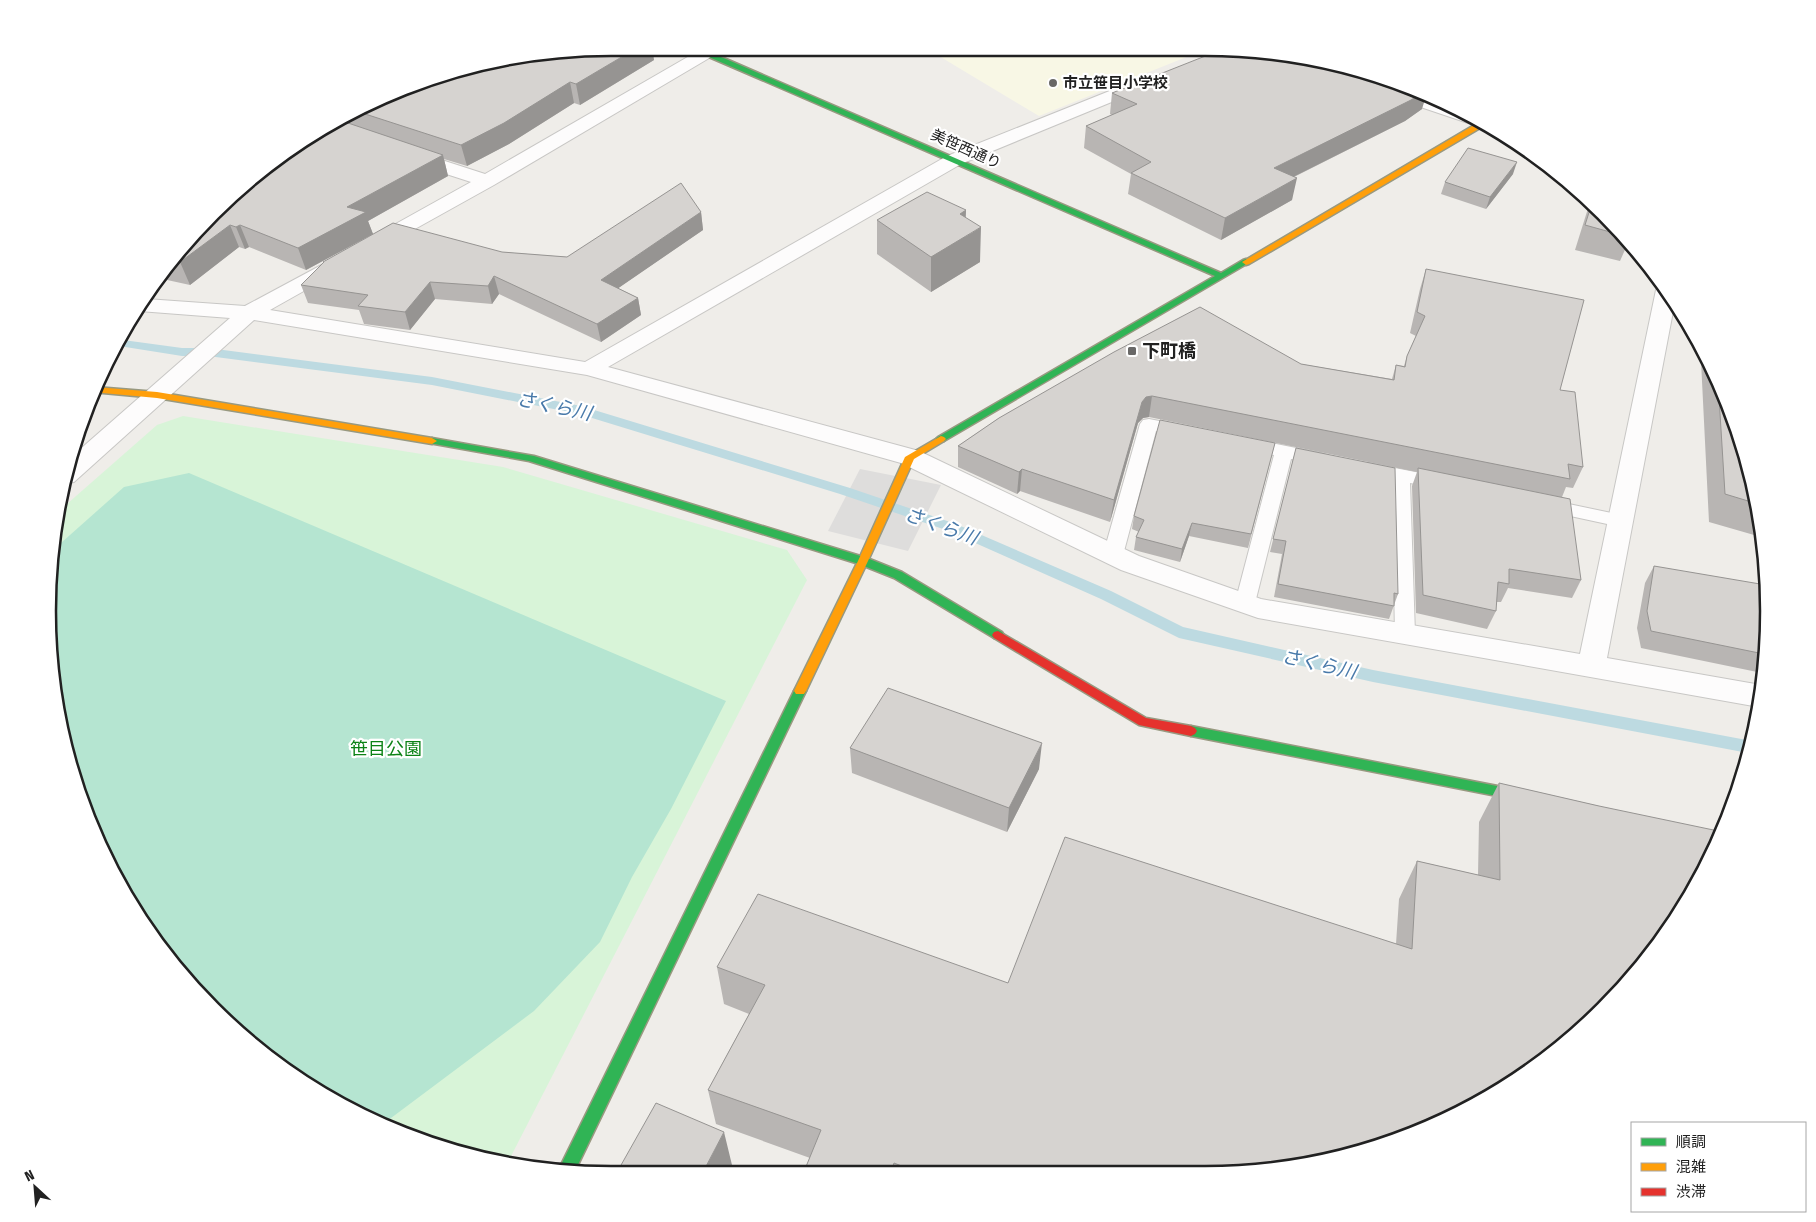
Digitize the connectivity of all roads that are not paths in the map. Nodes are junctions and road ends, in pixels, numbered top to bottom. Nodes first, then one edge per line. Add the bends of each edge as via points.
1 (698, 56) edge
2 (714, 56) edge
3 (1161, 75) edge
4 (1371, 84) edge
5 (1431, 104) edge
6 (1475, 127) edge
7 (393, 150) edge
8 (954, 160) junction
9 (487, 181) junction
10 (1222, 276) junction
11 (1665, 301) edge
12 (148, 306) edge
13 (242, 320) junction
14 (590, 369) junction
15 (102, 391) edge
16 (157, 395) junction
17 (1197, 434) edge
18 (1226, 440) edge
19 (1284, 452) junction
20 (75, 467) edge
21 (906, 467) junction
22 (1401, 475) junction
23 (1458, 487) edge
24 (1525, 501) edge
25 (1621, 520) junction
26 (1113, 555) junction
27 (862, 561) junction
28 (1245, 604) junction
29 (1405, 634) junction
30 (1591, 667) junction
31 (1753, 695) edge
32 (1545, 800) edge
33 (570, 1164) edge

1 - 9 street
2 - 8 street, 美笹西通り
3 - 8 street
4 - 5 street
6 - 10 street
7 - 9 street
8 - 10 street, 美笹西通り
8 - 14 street
9 - 13 street
10 - 21 street
11 - 25 street
12 - 13 street
13 - 14 street
13 - 16 street
14 - 21 street
15 - 16 street
16 - 20 street
16 - 27 street via 530,458
17 - 26 lane via 1149,424
18 - 19 lane
19 - 22 lane
19 - 28 lane
21 - 26 street
21 - 27 street
22 - 23 lane
22 - 29 lane
24 - 25 lane
25 - 30 street
26 - 28 street
27 - 32 street via 898,575 1143,722
27 - 33 street
28 - 29 street
29 - 30 street
30 - 31 street

